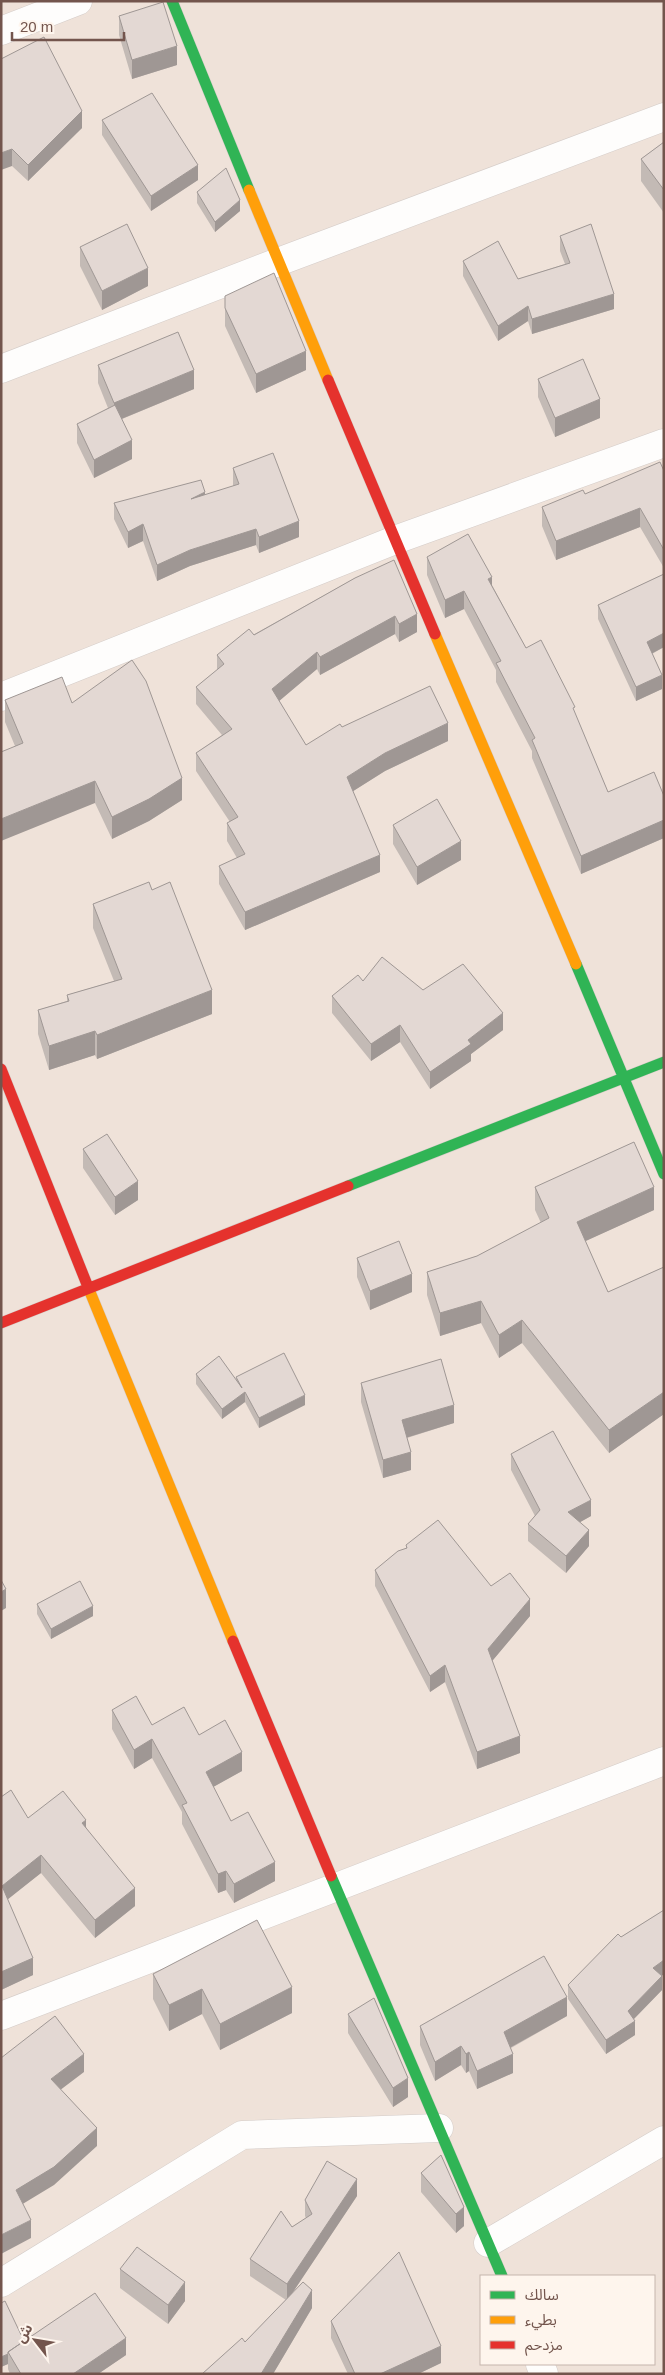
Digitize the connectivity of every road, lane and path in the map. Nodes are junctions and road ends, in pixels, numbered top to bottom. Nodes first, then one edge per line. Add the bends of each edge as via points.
1 (78, 1) edge
2 (172, 1) edge
3 (1, 31) edge
4 (664, 117) edge
5 (278, 262) junction
6 (1, 369) edge
7 (664, 444) edge
8 (395, 540) junction
9 (1, 697) edge
10 (664, 1062) edge
11 (1, 1069) edge
12 (625, 1077) junction
13 (664, 1174) edge
14 (88, 1289) junction
15 (1, 1323) edge
16 (664, 1762) edge
17 (335, 1887) junction
18 (1, 2016) edge
19 (439, 2128) junction
20 (664, 2140) edge
21 (488, 2243) junction
22 (502, 2275) edge
23 (1, 2283) edge

1 - 3 street
2 - 5 main road
4 - 5 street
5 - 6 street
5 - 8 main road
7 - 8 street
8 - 9 street
8 - 12 main road
10 - 12 main road
11 - 14 main road
12 - 13 main road
12 - 14 main road
14 - 15 main road
14 - 17 main road
16 - 17 street
17 - 18 street
17 - 19 main road
19 - 21 main road
19 - 23 street via 242,2135
20 - 21 street
21 - 22 main road

